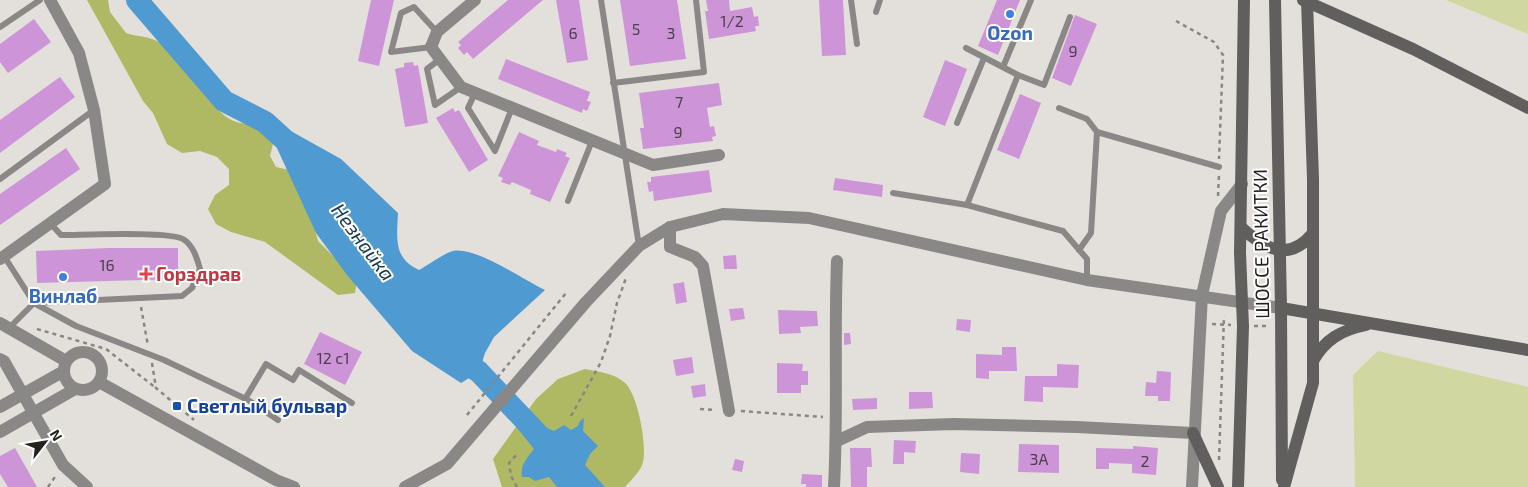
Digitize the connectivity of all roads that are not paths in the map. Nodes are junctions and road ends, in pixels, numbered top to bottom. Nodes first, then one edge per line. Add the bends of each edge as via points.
1 (40, 0) edge
2 (50, 0) edge
3 (475, 0) edge
4 (601, 0) edge
5 (696, 0) edge
6 (851, 0) edge
7 (880, 0) edge
8 (1031, 0) edge
9 (1275, 0) edge
10 (1306, 1) edge
11 (1245, 2) edge
12 (414, 4) edge
13 (876, 12) dead end
14 (1070, 17) dead end
15 (0, 27) edge
16 (437, 32) junction
17 (857, 44) dead end
18 (431, 47) junction
19 (966, 48) dead end
20 (984, 58) junction
21 (440, 59) junction
22 (1003, 67) junction
23 (1018, 75) junction
24 (614, 83) junction
25 (461, 87) junction
26 (475, 93) junction
27 (512, 108) junction
28 (1059, 108) dead end
29 (1528, 108) edge
30 (94, 110) junction
31 (957, 124) dead end
32 (1097, 132) junction
33 (592, 141) junction
34 (624, 153) junction
35 (719, 155) dead end
36 (1219, 167) road end
37 (0, 179) edge
38 (1242, 184) junction
39 (893, 193) dead end
40 (568, 201) dead end
41 (967, 205) junction
42 (50, 223) junction
43 (670, 227) junction
44 (1240, 227) junction
45 (1313, 233) junction
46 (639, 246) junction
47 (1079, 250) junction
48 (1280, 251) junction
49 (2, 258) edge
50 (837, 261) dead end
51 (1087, 280) junction
52 (1202, 296) junction
53 (1242, 302) junction
54 (34, 303) junction
55 (1281, 308) junction
56 (1314, 313) junction
57 (1372, 324) junction
58 (5, 325) edge
59 (1528, 350) edge
60 (0, 359) edge
61 (1313, 361) junction
62 (65, 366) junction
63 (99, 382) junction
64 (75, 388) junction
65 (24, 393) junction
66 (245, 399) junction
67 (352, 403) dead end
68 (0, 407) edge
69 (729, 410) road end
70 (34, 412) junction
71 (278, 420) dead end
72 (0, 432) edge
73 (1193, 433) junction
74 (837, 440) junction
75 (87, 487) edge
76 (294, 487) edge
77 (405, 487) edge
78 (834, 487) edge
79 (1192, 487) edge
80 (1218, 487) edge
81 (1238, 487) edge
82 (1283, 487) edge

1 - 15 lane
2 - 30 street via 78,53
3 - 16 street
4 - 24 lane
5 - 24 lane via 704,72
6 - 17 lane
7 - 13 lane
8 - 22 lane
9 - 48 street, ШОССЕ РАКИТКИ
10 - 29 street via 1412,49
10 - 45 street
11 - 38 street
12 - 16 lane
12 - 18 lane via 401,13 391,52
14 - 23 lane via 1044,85
16 - 18 street
18 - 21 street
19 - 20 lane
20 - 22 lane
20 - 31 lane
21 - 25 street
21 - 25 lane via 427,69 435,105
22 - 23 lane
23 - 41 lane
24 - 34 lane
25 - 26 street
26 - 27 street
26 - 27 lane via 468,108 495,151
27 - 33 street
28 - 32 lane via 1087,119
30 - 37 lane
30 - 42 street via 105,184
32 - 36 lane
32 - 47 lane via 1091,233
33 - 34 street
33 - 40 lane
34 - 35 street via 653,165
34 - 46 lane
38 - 44 street
38 - 52 street via 1221,211
39 - 41 lane
41 - 47 lane via 1063,231
42 - 49 street
42 - 54 lane via 61,235 160,235 182,239 194,252 200,269 192,288 182,296
43 - 46 street
43 - 51 street via 723,214 809,218
43 - 69 street via 670,247 695,257 703,266
44 - 48 street via 1259,242
44 - 53 street
45 - 48 street via 1297,248
45 - 56 street
46 - 77 street via 586,302 447,464
47 - 51 lane via 1086,259
48 - 55 street, ШОССЕ РАКИТКИ
49 - 54 lane
50 - 74 street
51 - 52 street
52 - 53 street
52 - 73 street
53 - 55 street
53 - 81 street
54 - 58 lane via 19,318
54 - 66 lane via 76,326 164,360
55 - 56 street
55 - 82 street, ШОССЕ РАКИТКИ
56 - 57 street
56 - 61 street
57 - 59 street
57 - 61 street via 1350,328 1330,338
58 - 62 street
60 - 65 street
61 - 82 street via 1313,383
62 - 63 street via 72,355 80,352 94,355 102,368
62 - 64 street via 66,380
62 - 65 street
63 - 64 street via 86,391
63 - 76 street
64 - 70 street
65 - 68 street
65 - 70 street
66 - 67 lane via 266,364 293,380 299,370
66 - 71 lane
70 - 72 street
70 - 75 street via 64,465
73 - 74 street via 953,424 867,427
73 - 79 street
73 - 80 street
74 - 78 street

